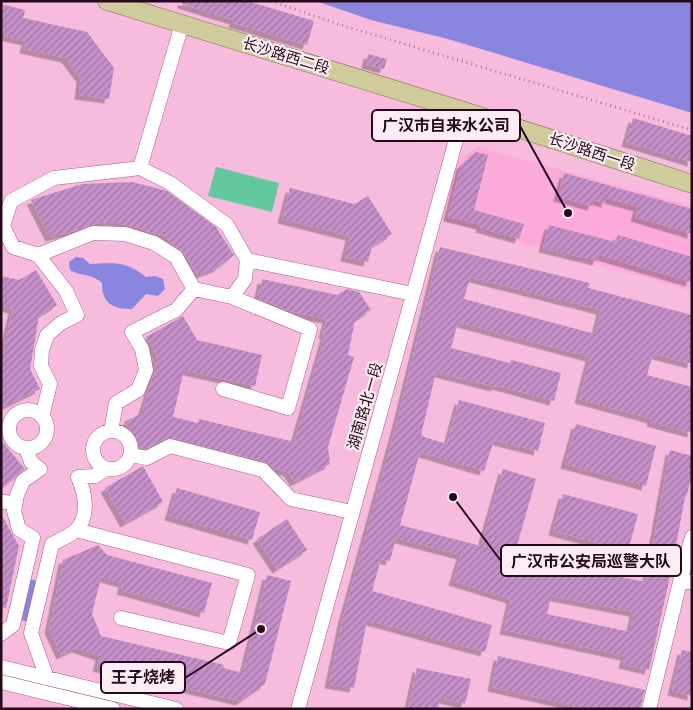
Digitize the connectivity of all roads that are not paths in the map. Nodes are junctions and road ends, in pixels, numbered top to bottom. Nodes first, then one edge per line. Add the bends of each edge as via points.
1 (107, 1) edge
2 (182, 24) junction
3 (464, 111) junction
4 (140, 168) junction
5 (692, 184) edge
6 (7, 246) edge
7 (38, 254) junction
8 (247, 260) junction
9 (194, 289) junction
10 (413, 294) junction
11 (232, 297) junction
12 (223, 389) dead end
13 (42, 416) junction
14 (5, 425) edge
15 (111, 431) junction
16 (26, 448) junction
17 (130, 456) junction
18 (106, 469) junction
19 (8, 503) edge
20 (352, 512) junction
21 (76, 530) junction
22 (692, 537) edge
23 (686, 582) edge
24 (121, 618) dead end
25 (1, 634) edge
26 (1, 667) edge
27 (47, 678) junction
28 (1, 682) edge
29 (114, 709) edge
30 (176, 709) edge
31 (298, 709) edge
32 (649, 709) edge

1 - 2 main road, 长沙路西二段
2 - 3 main road, 长沙路西二段
2 - 4 street
3 - 5 main road, 长沙路西一段
3 - 10 street, 湖南路北一段
4 - 6 street via 54,178 11,201 3,226
4 - 8 street via 170,183 227,224
6 - 7 street
7 - 9 street via 93,233 126,234 154,243 176,257
7 - 13 street via 66,291 77,315 47,335 41,366 50,384
8 - 10 street
8 - 11 street via 244,279
9 - 11 street
9 - 15 street via 176,310 132,332 142,348 146,370 138,390 116,403
10 - 20 street, 湖南路北一段
11 - 12 street via 310,329 288,408
13 - 14 street via 24,410
13 - 16 street via 47,428 44,440
14 - 16 street via 12,441
15 - 17 street via 121,434 130,443
15 - 18 street via 97,437 92,449 96,462
16 - 19 street via 31,462 40,469 23,481
17 - 18 street via 124,466
17 - 20 street via 147,458 170,446 263,470 291,499
18 - 21 street via 95,476 78,477 84,489 85,505
19 - 25 street via 19,529 33,538 13,625
20 - 31 street, 湖南路北一段
21 - 24 street via 248,575 230,643
21 - 27 street via 52,544 31,633
22 - 23 street
23 - 32 street
26 - 27 street
27 - 30 street
28 - 29 street

